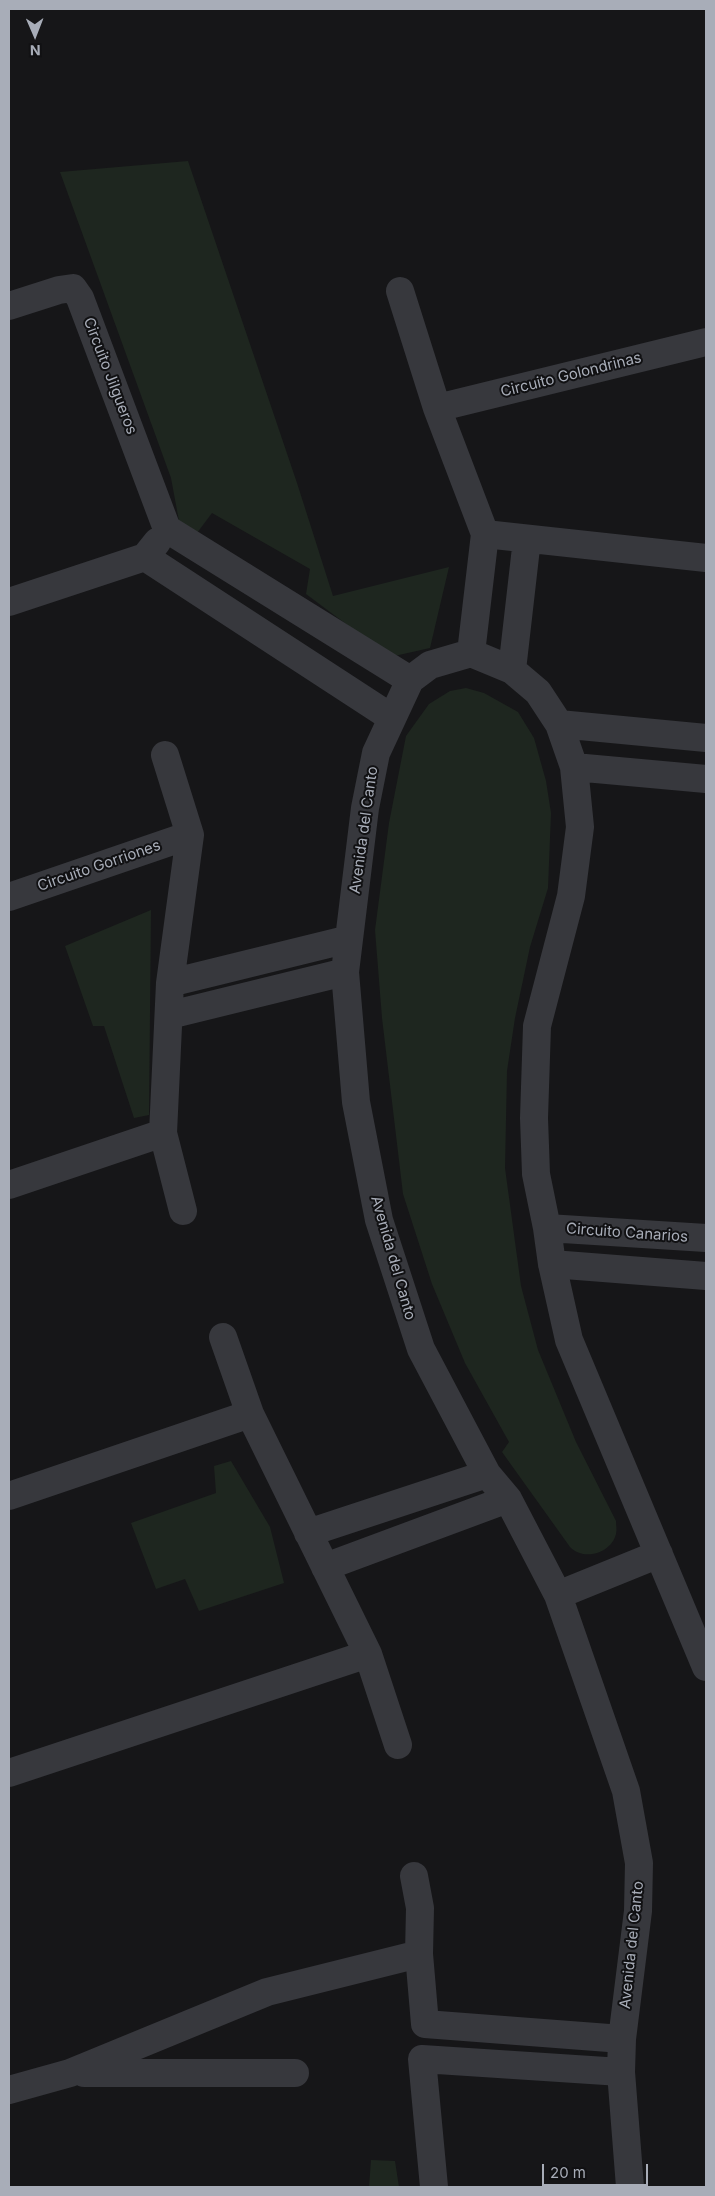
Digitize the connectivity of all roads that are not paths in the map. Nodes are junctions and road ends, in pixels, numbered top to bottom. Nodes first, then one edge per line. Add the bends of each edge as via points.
1 (400, 291) dead end
2 (9, 306) edge
3 (706, 342) edge
4 (437, 408) junction
5 (167, 529) junction
6 (485, 534) junction
7 (527, 539) junction
8 (146, 557) junction
9 (706, 558) edge
10 (9, 602) edge
11 (471, 653) junction
12 (512, 670) junction
13 (410, 680) junction
14 (392, 718) junction
15 (559, 724) junction
16 (706, 738) edge
17 (165, 755) dead end
18 (574, 767) junction
19 (706, 780) edge
20 (190, 834) junction
21 (9, 898) edge
22 (349, 939) junction
23 (346, 972) junction
24 (170, 983) junction
25 (170, 1015) junction
26 (163, 1132) junction
27 (9, 1185) edge
28 (183, 1211) dead end
29 (547, 1228) junction
30 (706, 1238) edge
31 (552, 1264) junction
32 (706, 1276) edge
33 (223, 1338) dead end
34 (250, 1414) junction
35 (487, 1474) junction
36 (9, 1496) edge
37 (508, 1499) junction
38 (308, 1533) junction
39 (659, 1554) junction
40 (325, 1567) junction
41 (558, 1595) junction
42 (368, 1654) junction
43 (706, 1667) edge
44 (398, 1745) dead end
45 (9, 1773) edge
46 (414, 1876) dead end
47 (420, 1954) junction
48 (622, 2039) junction
49 (70, 2072) junction
50 (621, 2072) junction
51 (295, 2073) dead end
52 (9, 2090) edge
53 (434, 2187) edge
54 (630, 2187) edge

1 - 4 street
2 - 5 street, Circuito Jilgueros via 73,288 80,298
3 - 4 street, Circuito Golondrinas
4 - 6 street
5 - 8 street
5 - 13 street
6 - 7 street
6 - 11 street
7 - 9 street
7 - 12 street
8 - 10 street
8 - 14 street
11 - 12 street
11 - 13 street, Avenida del Canto via 430,665
12 - 15 street via 538,692
13 - 14 street, Avenida del Canto
14 - 22 street, Avenida del Canto via 376,753 365,808
15 - 16 street
15 - 18 street
17 - 20 street
18 - 19 street
18 - 29 street via 580,827 571,896 537,1026 536,1174
20 - 21 street, Circuito Gorriones
20 - 24 street
22 - 23 street, Avenida del Canto
22 - 24 street
23 - 25 street
23 - 35 street, Avenida del Canto via 356,1102 379,1220 420,1349
24 - 25 street
25 - 26 street
26 - 27 street
26 - 28 street
29 - 30 street, Circuito Canarios
29 - 31 street
31 - 32 street
31 - 39 street via 570,1340
33 - 34 street
34 - 36 street
34 - 38 street
35 - 37 street, Avenida del Canto
35 - 38 street
37 - 40 street
37 - 41 street, Avenida del Canto
38 - 40 street
39 - 41 street
39 - 43 street
40 - 42 street
41 - 48 street, Avenida del Canto via 626,1791 639,1863 638,1911
42 - 44 street
42 - 45 street
46 - 47 street via 420,1908
47 - 48 street via 425,2024
47 - 49 street via 267,1992
48 - 50 street, Avenida del Canto
49 - 51 street
49 - 52 street
50 - 53 street via 422,2059
50 - 54 street, Avenida del Canto

